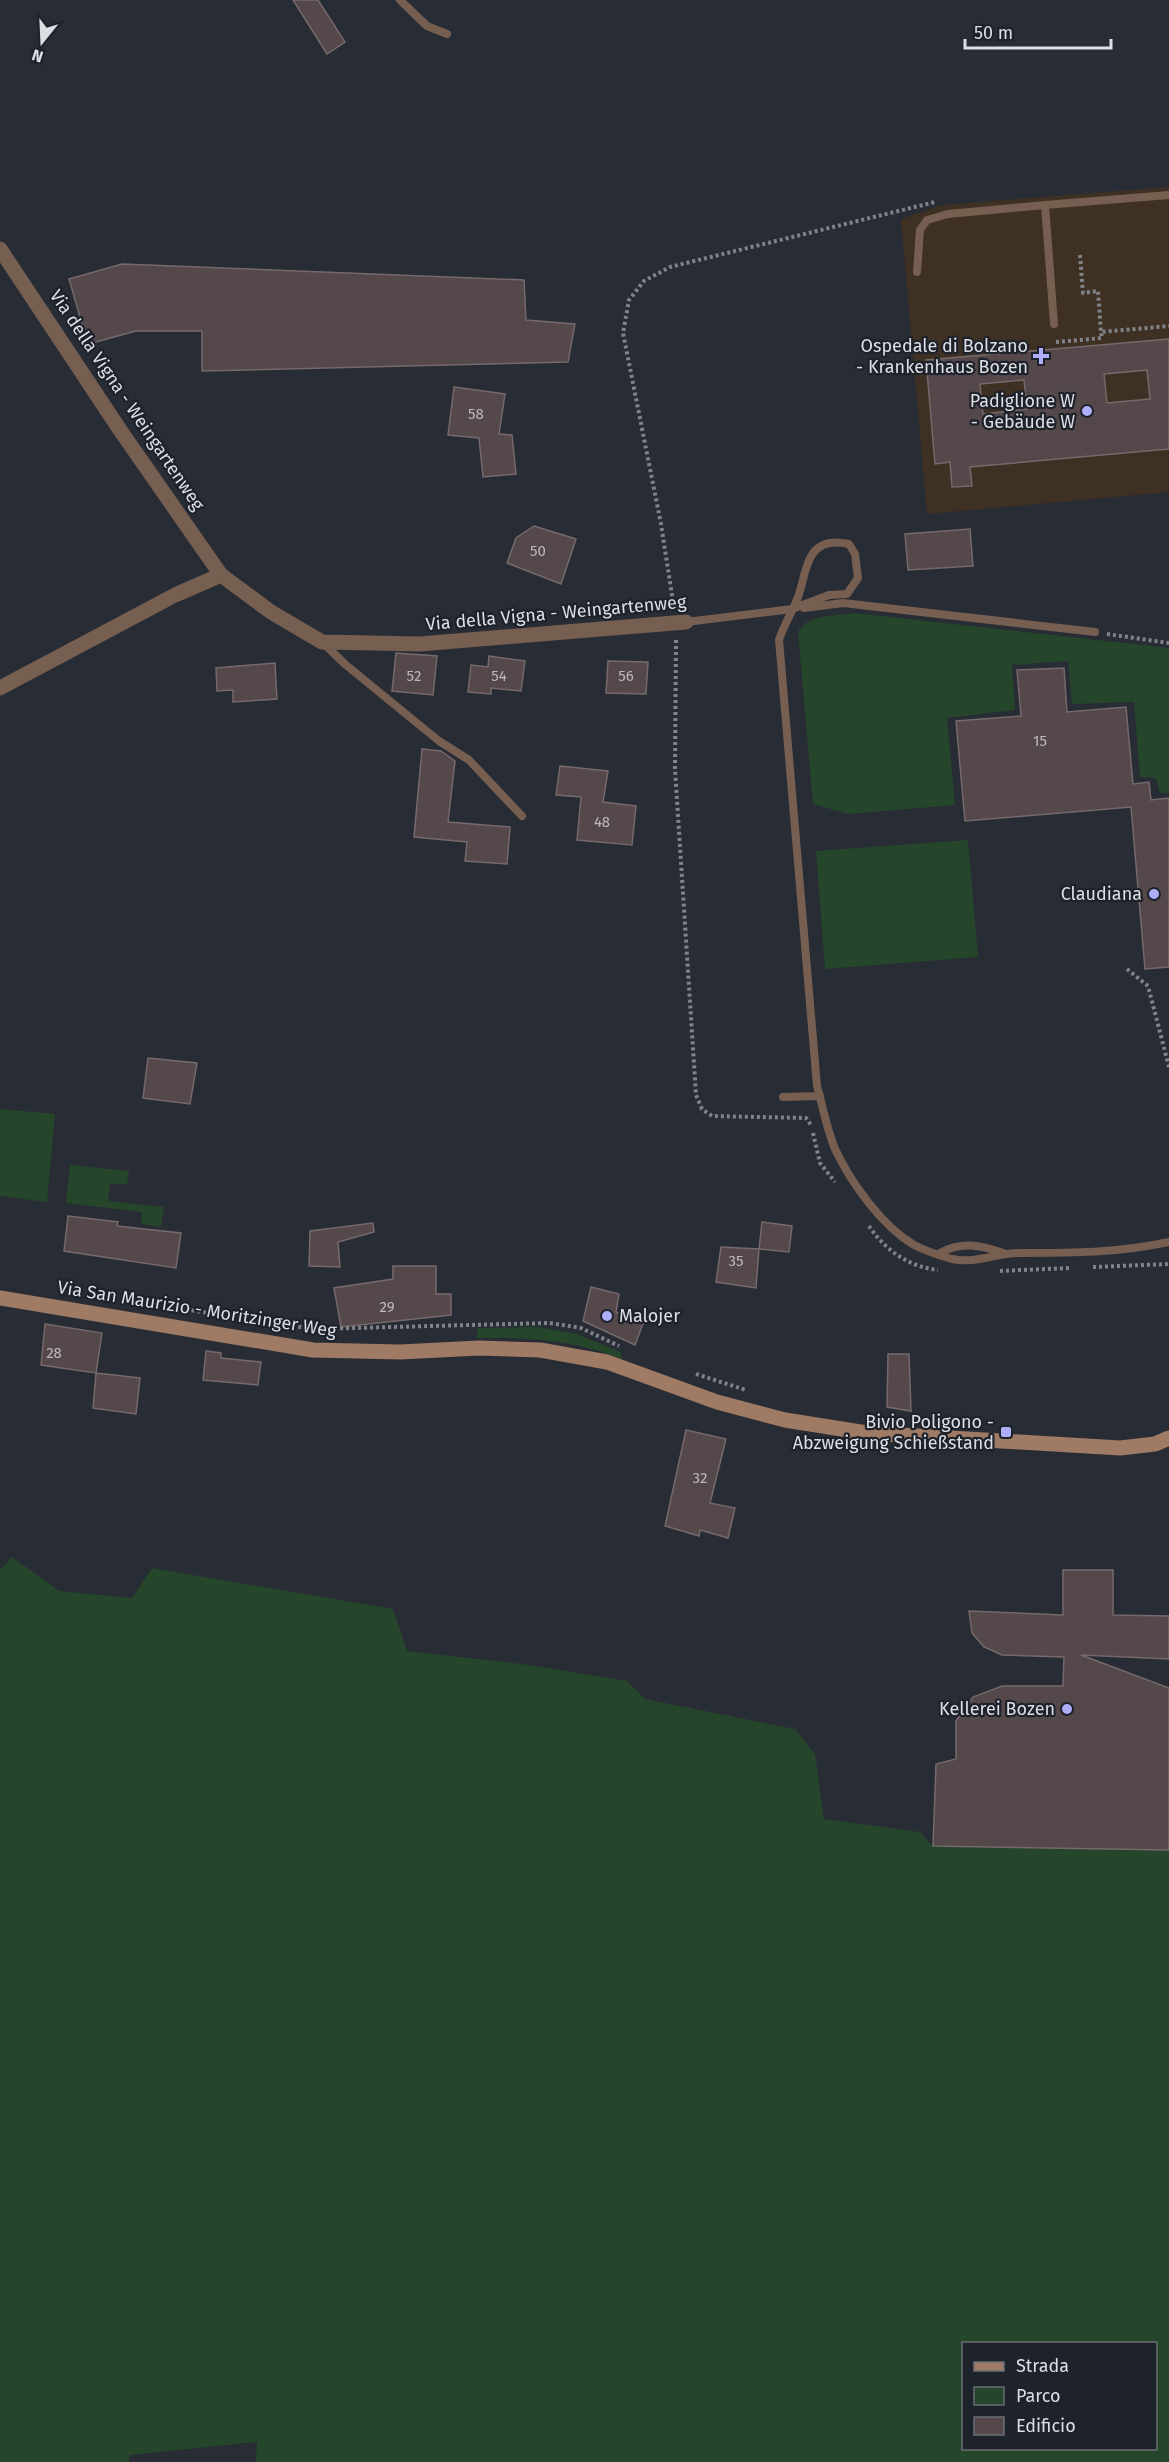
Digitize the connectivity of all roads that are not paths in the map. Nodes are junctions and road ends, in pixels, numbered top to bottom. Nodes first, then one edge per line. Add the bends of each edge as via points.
1 (400, 0) edge
2 (447, 34) dead end
3 (1169, 195) edge
4 (1045, 205) junction
5 (0, 249) edge
6 (917, 272) dead end
7 (1054, 324) dead end
8 (221, 574) junction
9 (796, 608) junction
10 (681, 623) joint
11 (1095, 632) road end
12 (322, 642) junction
13 (0, 688) edge
14 (522, 816) dead end
15 (820, 1096) junction
16 (783, 1097) dead end
17 (1167, 1242) edge
18 (940, 1253) junction
19 (1004, 1253) junction
20 (0, 1298) edge
21 (1164, 1442) edge

1 - 2 lane via 427,26
3 - 4 lane
4 - 6 lane via 948,214 927,220 920,230
4 - 7 lane
5 - 8 street, Via della Vigna - Weingartenweg
8 - 12 street, Via della Vigna - Weingartenweg via 271,612
8 - 13 street
9 - 9 lane via 806,563 812,554 825,544 849,544 855,554 858,578 853,587 847,594 830,595
9 - 10 lane, Via della Vigna - Weingartenweg
9 - 11 lane, Via della Vigna - Weingartenweg via 843,603
9 - 15 lane via 778,640
10 - 12 street, Via della Vigna - Weingartenweg via 420,644
12 - 14 lane, Via della Vigna - Weingartenweg via 439,741 469,760
15 - 16 lane
15 - 18 lane via 835,1150 854,1181 899,1234 915,1246
17 - 19 lane via 1066,1254
18 - 19 lane via 953,1259 982,1260
18 - 19 lane via 952,1246 981,1245
20 - 21 main road, Via San Maurizio - Moritzinger Weg via 313,1350 540,1350 607,1362 717,1402 785,1420 867,1433 1120,1448

